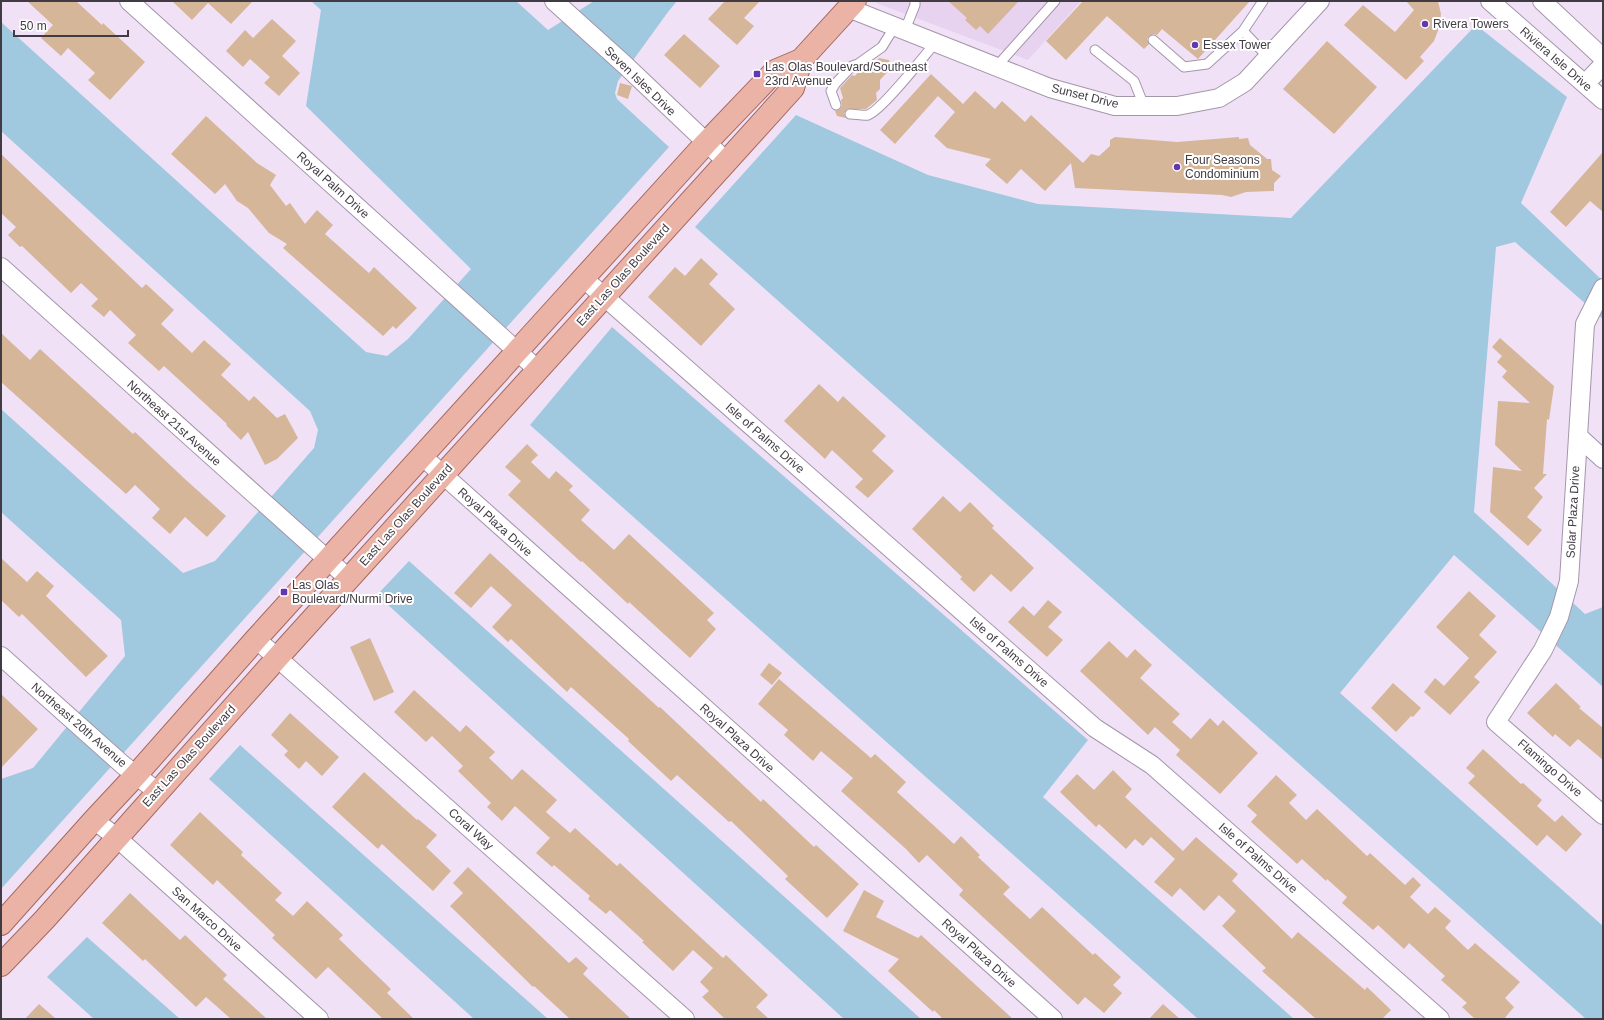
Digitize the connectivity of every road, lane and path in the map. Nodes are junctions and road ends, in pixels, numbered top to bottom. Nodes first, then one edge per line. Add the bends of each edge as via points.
1 (129, 1) edge
2 (554, 1) edge
3 (915, 1) edge
4 (1055, 1) edge
5 (1263, 1) edge
6 (1320, 1) edge
7 (1490, 1) edge
8 (1542, 1) edge
9 (852, 4) edge
10 (900, 28) junction
11 (1243, 31) junction
12 (1153, 40) dead end
13 (936, 42) junction
14 (1094, 50) dead end
15 (1268, 57) junction
16 (1603, 58) edge
17 (801, 60) junction
18 (1603, 64) edge
19 (997, 66) junction
20 (1585, 84) junction
21 (1603, 100) edge
22 (836, 105) dead end
23 (1144, 106) junction
24 (850, 114) dead end
25 (706, 143) junction
26 (726, 161) junction
27 (1, 267) edge
28 (583, 278) junction
29 (1603, 288) edge
30 (604, 296) junction
31 (511, 345) junction
32 (538, 370) junction
33 (1578, 436) junction
34 (422, 456) junction
35 (1603, 459) edge
36 (442, 475) junction
37 (321, 555) junction
38 (348, 578) junction
39 (256, 639) junction
40 (1, 656) edge
41 (278, 657) junction
42 (1496, 722) joint
43 (130, 770) junction
44 (158, 792) junction
45 (1603, 815) edge
46 (94, 820) junction
47 (116, 837) junction
48 (1, 924) edge
49 (1, 965) edge
50 (319, 1019) edge
51 (685, 1019) edge
52 (1053, 1019) edge
53 (1440, 1019) edge

1 - 31 street, Royal Palm Drive
2 - 25 street, Seven Isles Drive
3 - 10 lane
4 - 19 lane
5 - 11 lane
6 - 15 street, Sunset Drive
7 - 20 street, Riviera Isle Drive
8 - 16 street
9 - 10 street, Sunset Drive
9 - 17 main road, East Las Olas Boulevard
10 - 13 street, Sunset Drive
10 - 22 lane via 882,47 852,66 835,84 831,91
11 - 12 lane via 1207,64 1184,67
11 - 15 lane
13 - 19 street, Sunset Drive
13 - 24 lane via 873,113
14 - 23 lane via 1134,81
15 - 23 street, Sunset Drive via 1245,82 1218,98 1177,106
17 - 25 main road, East Las Olas Boulevard via 775,71
17 - 26 main road, East Las Olas Boulevard via 793,88
18 - 20 street
19 - 23 street, Sunset Drive via 1050,88 1116,106
20 - 21 street, Riviera Isle Drive
25 - 26 street, Seven Isles Drive
25 - 28 main road, East Las Olas Boulevard
26 - 30 main road, East Las Olas Boulevard
27 - 37 street, Northeast 21st Avenue
28 - 30 street, Isle of Palms Drive
28 - 31 main road, East Las Olas Boulevard
29 - 33 street, Solar Plaza Drive via 1584,324
30 - 32 main road, East Las Olas Boulevard
30 - 53 street, Isle of Palms Drive via 1095,728 1152,765
31 - 32 street, Royal Palm Drive
31 - 34 main road, East Las Olas Boulevard
32 - 36 main road, East Las Olas Boulevard
33 - 35 street
33 - 42 street, Solar Plaza Drive via 1569,581 1559,617 1543,650
34 - 36 street, Royal Plaza Drive
34 - 37 main road, East Las Olas Boulevard
36 - 38 main road, East Las Olas Boulevard
36 - 52 street, Royal Plaza Drive
37 - 38 street, Northeast 21st Avenue
37 - 39 main road, East Las Olas Boulevard
38 - 41 main road, East Las Olas Boulevard
39 - 41 street, Coral Way
39 - 43 main road, East Las Olas Boulevard
40 - 43 street, Northeast 20th Avenue
41 - 44 main road, East Las Olas Boulevard
41 - 51 street, Coral Way
42 - 45 street, Flamingo Drive
43 - 44 street, Northeast 20th Avenue
43 - 46 main road, East Las Olas Boulevard
44 - 47 main road, East Las Olas Boulevard
46 - 47 street, San Marco Drive
46 - 48 main road, East Las Olas Boulevard
47 - 49 main road, East Las Olas Boulevard
47 - 50 street, San Marco Drive

